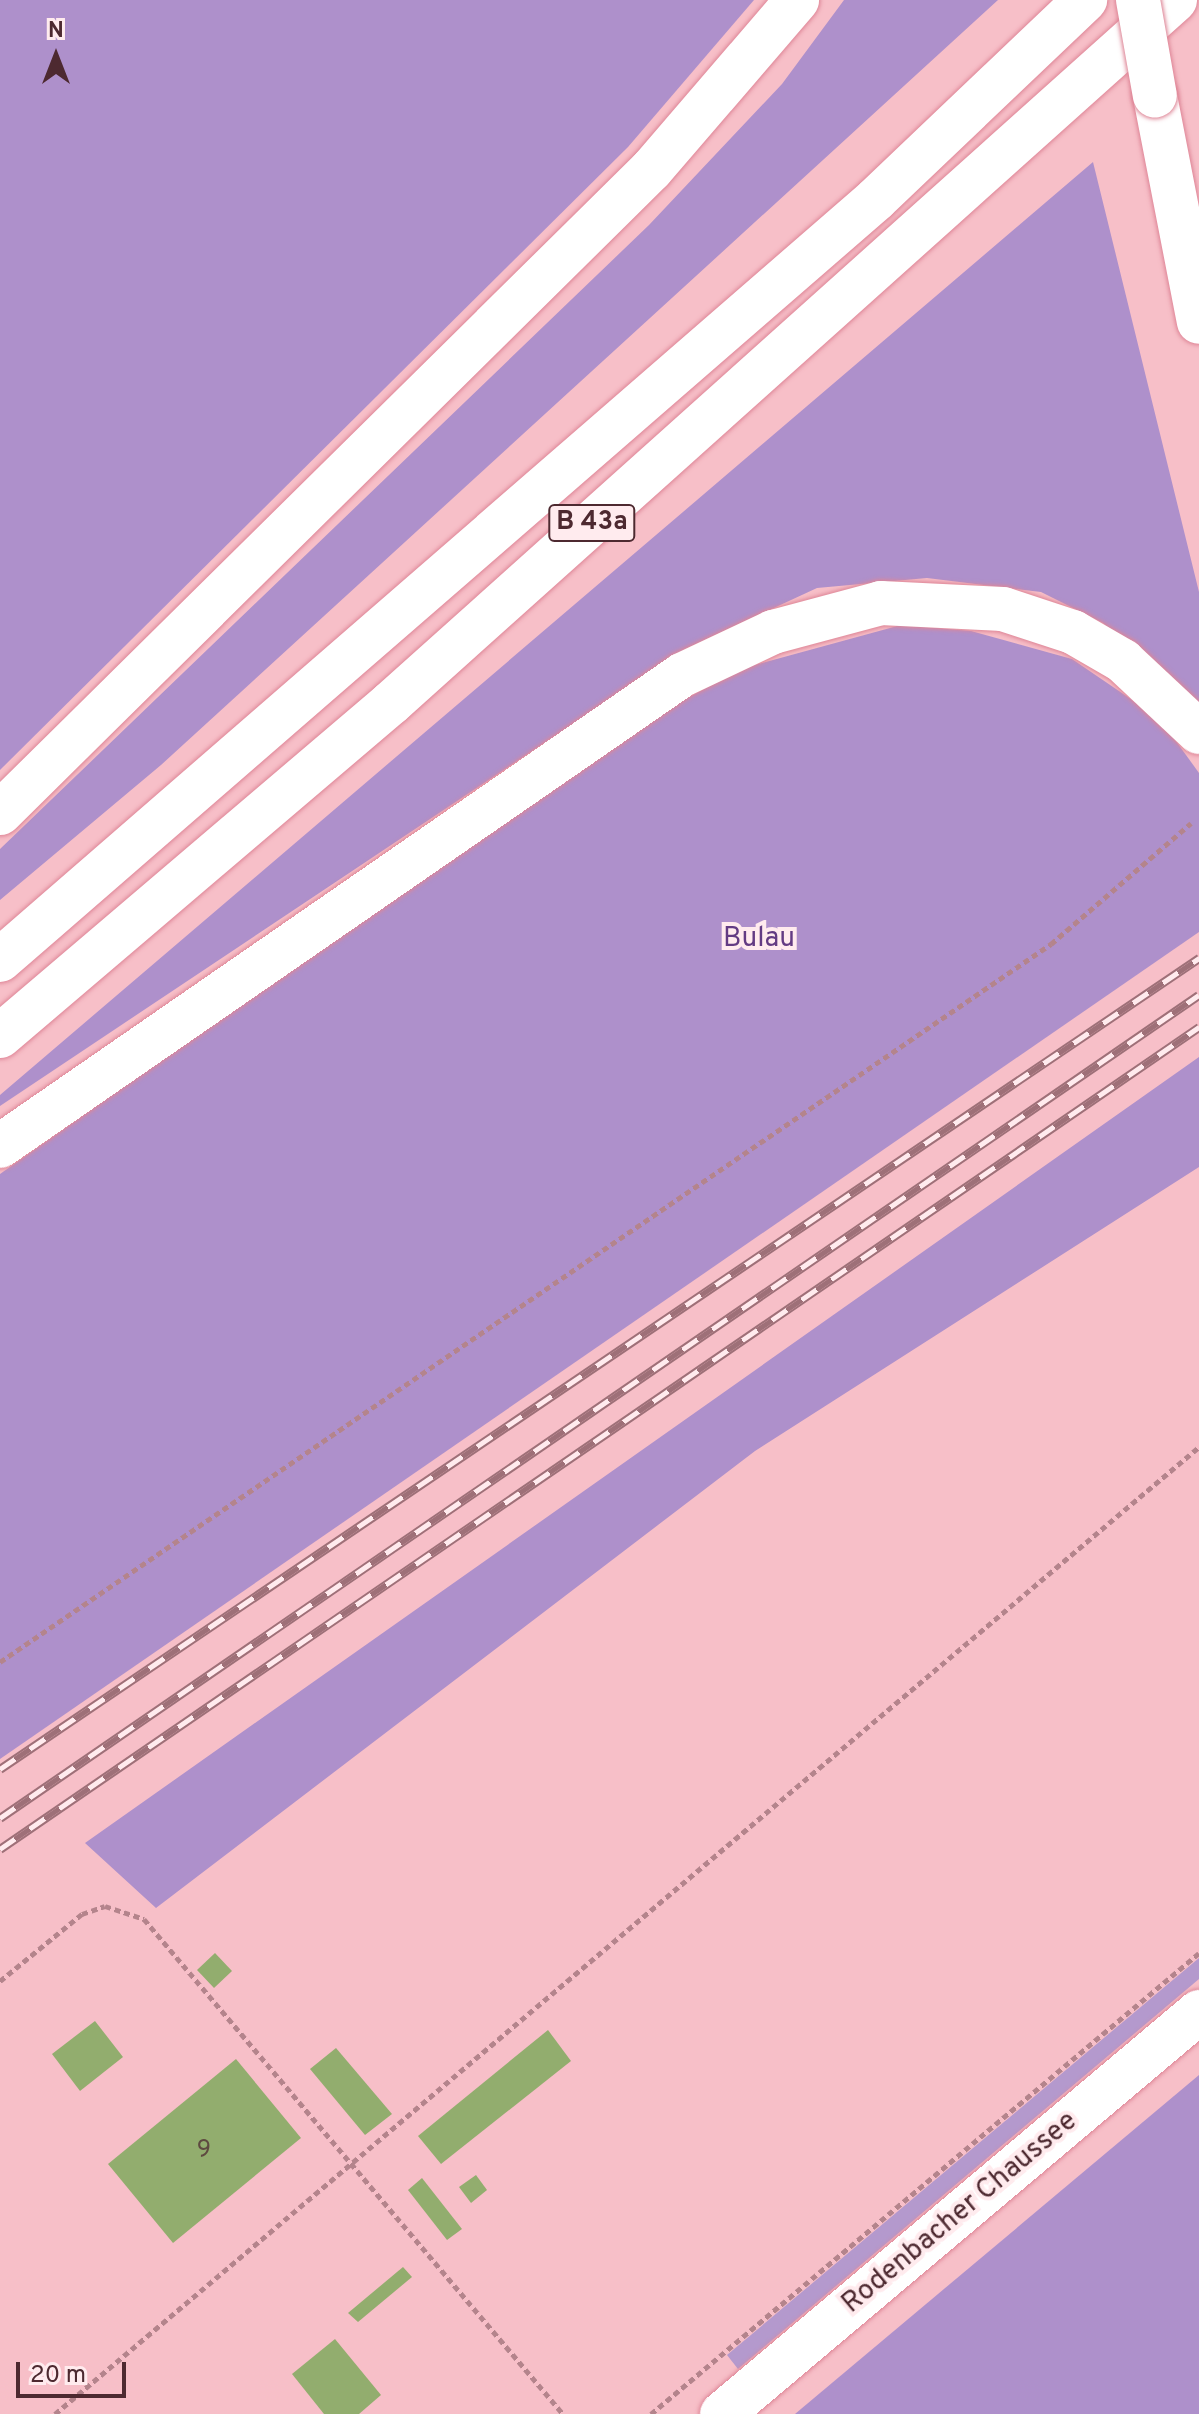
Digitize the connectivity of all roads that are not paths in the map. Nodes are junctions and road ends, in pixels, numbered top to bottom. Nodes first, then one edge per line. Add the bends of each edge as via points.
1 (797, 0) edge
2 (1085, 0) edge
3 (1138, 0) edge
4 (1175, 0) edge
5 (1199, 322) edge
6 (1199, 732) edge
7 (0, 813) edge
8 (0, 960) edge
9 (0, 1036) edge
10 (0, 1146) edge
11 (1199, 2012) edge
12 (722, 2414) edge

1 - 7 main road via 651,170
2 - 8 main road, B 43a via 876,199
3 - 5 main road, bridge
4 - 9 main road, B 43a via 391,703
6 - 10 main road via 1123,661 1073,632 1003,609 881,603 773,632 682,675
11 - 12 main road, Rodenbacher Chaussee

